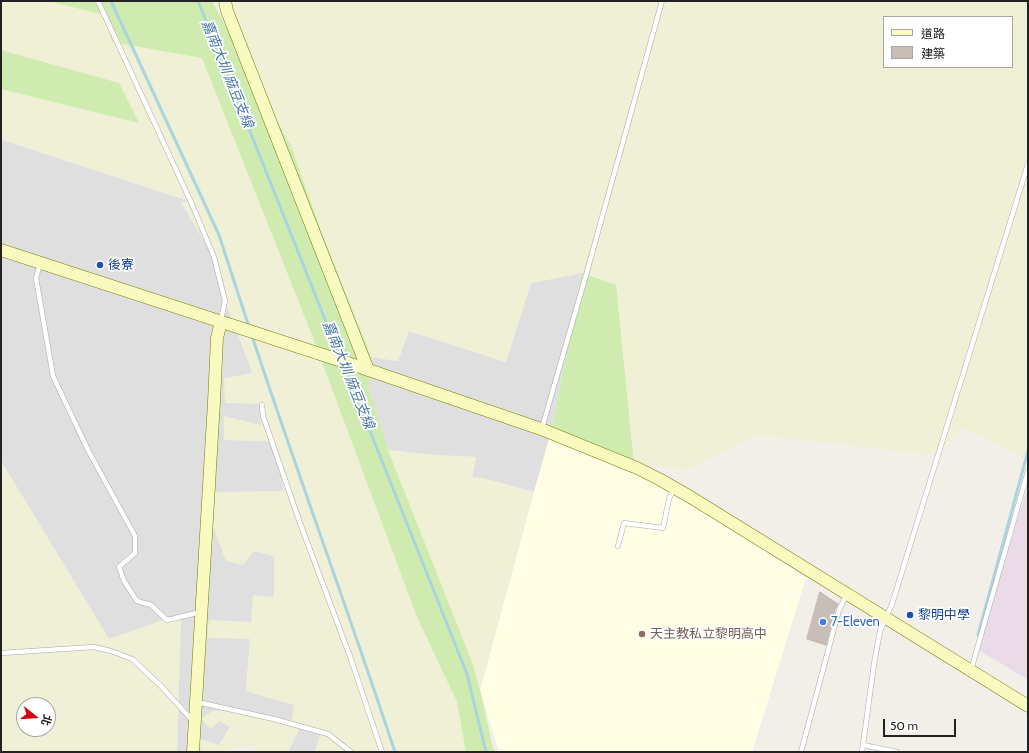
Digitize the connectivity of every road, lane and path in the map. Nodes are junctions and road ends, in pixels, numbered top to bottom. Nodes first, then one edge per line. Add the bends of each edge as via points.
1 (98, 1) edge
2 (225, 1) edge
3 (662, 1) edge
4 (1028, 164) edge
5 (1, 250) edge
6 (40, 263) junction
7 (221, 322) junction
8 (362, 368) junction
9 (262, 405) dead end
10 (542, 429) junction
11 (1028, 471) edge
12 (674, 488) junction
13 (618, 546) dead end
14 (847, 594) junction
15 (201, 612) junction
16 (886, 618) junction
17 (1, 653) edge
18 (971, 670) junction
19 (196, 702) junction
20 (1028, 706) edge
21 (195, 723) junction
22 (863, 745) junction
23 (193, 752) edge
24 (351, 752) edge
25 (382, 752) edge
26 (800, 752) edge
27 (862, 752) edge
28 (897, 752) edge

1 - 7 lane via 191,202 214,258 225,301
2 - 8 main road
3 - 10 lane
4 - 16 lane
5 - 6 main road
6 - 7 main road
6 - 15 lane via 36,278 53,376 88,450 135,536 135,553 119,567 124,581 137,601 150,605 166,620
7 - 8 main road
7 - 15 main road via 217,338
8 - 10 main road
9 - 25 lane via 263,416
10 - 12 main road via 637,468
11 - 18 lane
12 - 13 lane via 663,528 624,523
12 - 14 main road
14 - 16 main road
14 - 26 lane via 839,610
15 - 19 main road
16 - 18 main road
16 - 22 lane via 880,631 874,664
17 - 21 lane via 94,647 112,651 132,659
18 - 20 main road
19 - 21 main road
19 - 24 lane via 328,734
21 - 23 main road
22 - 27 lane
22 - 28 lane

